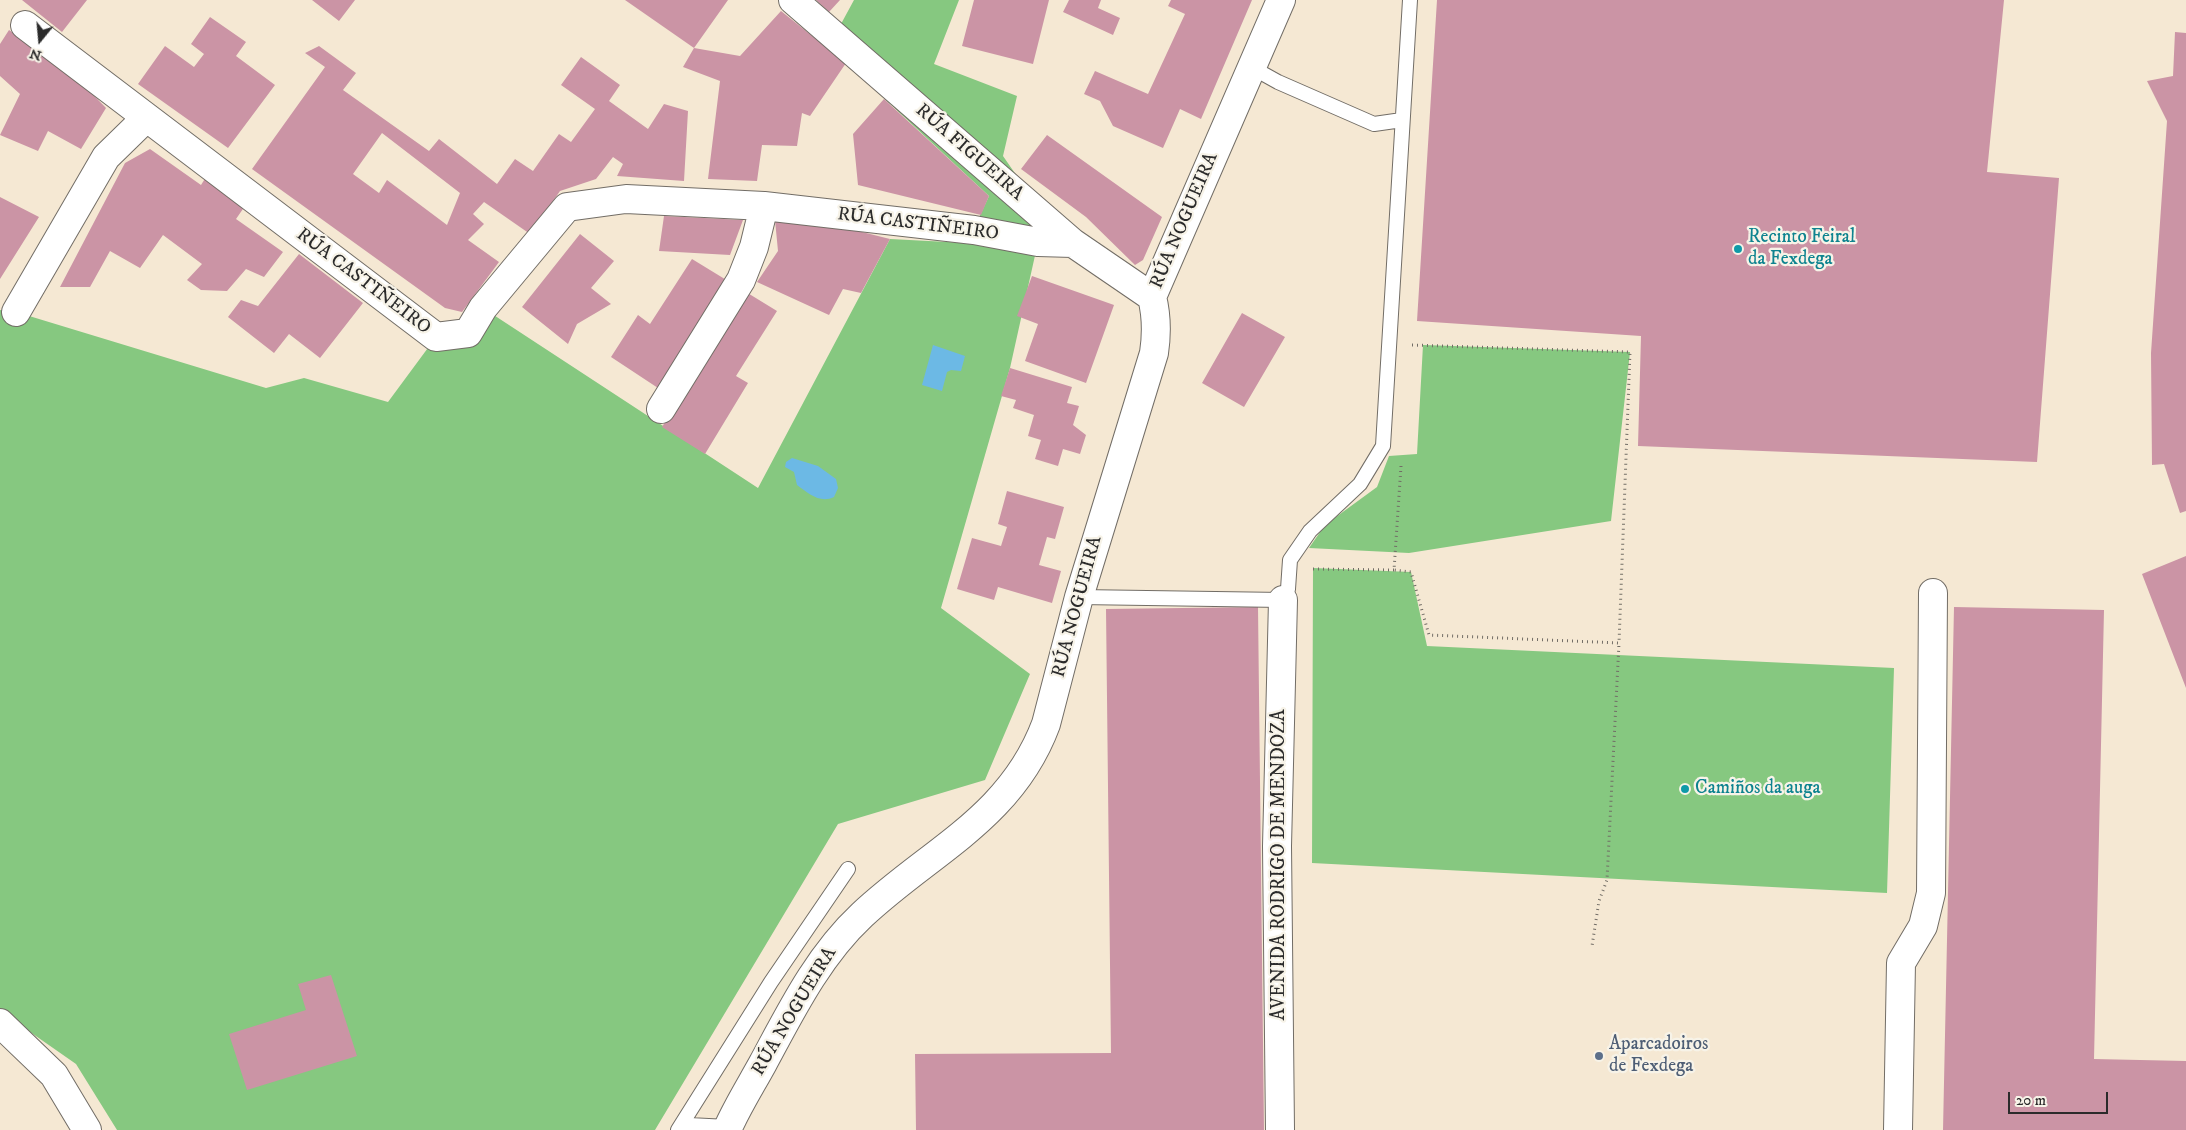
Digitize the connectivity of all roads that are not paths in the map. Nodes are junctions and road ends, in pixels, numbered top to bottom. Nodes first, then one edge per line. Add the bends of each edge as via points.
1 (794, 0) edge
2 (1281, 0) edge
3 (1410, 0) edge
4 (25, 24) dead end
5 (1251, 67) junction
6 (146, 118) junction
7 (1402, 120) junction
8 (764, 206) junction
9 (1073, 243) junction
10 (1152, 297) junction
11 (16, 312) dead end
12 (661, 409) dead end
13 (1933, 593) dead end
14 (1079, 597) junction
15 (1283, 600) junction
16 (848, 869) dead end
17 (0, 1023) edge
18 (728, 1128) edge
19 (87, 1130) edge
20 (678, 1130) edge
21 (682, 1130) edge
22 (1280, 1130) edge
23 (1898, 1130) edge

1 - 9 street, RÚA FIGUEIRA
2 - 5 street, RÚA NOGUEIRA
3 - 7 lane
4 - 6 street, RÚA CASTIÑEIRO
5 - 7 lane via 1374,124
5 - 10 street, RÚA NOGUEIRA
6 - 8 street, RÚA CASTIÑEIRO via 436,337 468,333 483,308 567,207 626,199
6 - 11 street via 106,157
7 - 15 lane via 1383,446 1360,484 1310,531 1290,560 1288,589
8 - 9 street, RÚA CASTIÑEIRO via 974,230 1038,242
8 - 12 street via 754,247 741,280
9 - 10 street, RÚA FIGUEIRA
10 - 14 street, RÚA NOGUEIRA via 1157,333 1154,353
13 - 23 street via 1931,893 1923,926 1901,964
14 - 15 lane
14 - 18 street, RÚA NOGUEIRA via 1046,724 1029,763 994,806 965,833 887,892 838,940 789,1014
15 - 22 street, AVENIDA RODRIGO DE MENDOZA via 1277,846
16 - 20 lane via 771,982
17 - 19 street via 54,1075
18 - 21 lane via 690,1125

